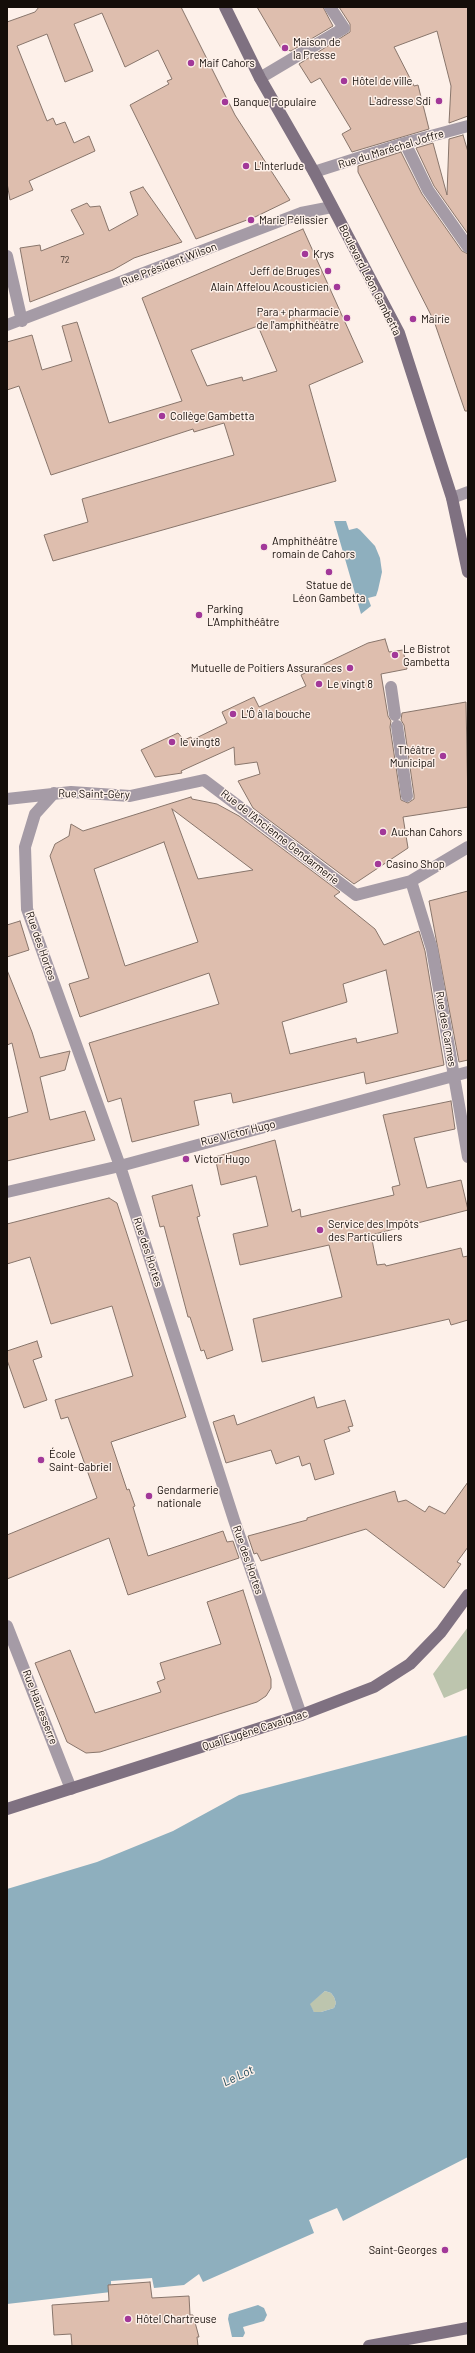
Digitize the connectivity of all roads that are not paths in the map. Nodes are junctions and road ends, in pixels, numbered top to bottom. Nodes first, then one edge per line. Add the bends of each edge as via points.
1 (225, 7) edge
2 (330, 7) edge
3 (260, 78) junction
4 (468, 126) edge
5 (405, 143) junction
6 (314, 172) junction
7 (332, 207) junction
8 (468, 247) edge
9 (7, 256) edge
10 (22, 321) junction
11 (7, 325) edge
12 (468, 492) edge
13 (452, 498) junction
14 (468, 572) edge
15 (391, 687) dead end
16 (204, 780) joint
17 (54, 793) junction
18 (407, 796) dead end
19 (7, 799) edge
20 (468, 847) edge
21 (411, 881) junction
22 (468, 1072) edge
23 (454, 1075) junction
24 (468, 1157) edge
25 (120, 1166) junction
26 (7, 1192) edge
27 (468, 1595) edge
28 (7, 1626) edge
29 (301, 1716) junction
30 (71, 1789) junction
31 (7, 1809) edge
32 (468, 2328) edge
33 (369, 2346) edge

1 - 3 main road, Boulevard Léon Gambetta
2 - 3 street via 344,28
3 - 6 main road, Boulevard Léon Gambetta
4 - 5 street, Rue du Maréchal Joffre
5 - 6 street, Rue du Maréchal Joffre
5 - 8 street via 428,190
6 - 7 main road, Boulevard Léon Gambetta
7 - 10 street, Rue Président Wilson via 301,213
7 - 13 main road, Boulevard Léon Gambetta via 399,333
9 - 10 street
10 - 11 street, Rue Président Wilson
12 - 13 street
13 - 14 main road, Boulevard Léon Gambetta
15 - 18 street
16 - 17 street, Rue Saint-Géry via 130,796
16 - 21 street, Rue de l'Ancienne Gendarmerie via 356,895
17 - 19 street, Rue Saint-Géry
17 - 25 street, Rue des Hortes via 35,814 25,847 27,909
20 - 21 street
21 - 23 street, Rue des Carmes via 432,949
22 - 23 street, Rue Victor Hugo
23 - 24 street, Rue des Carmes
23 - 25 street, Rue Victor Hugo
25 - 26 street, Rue Victor Hugo
25 - 29 street, Rue des Hortes via 234,1520
27 - 29 main road, Quai Eugène Cavaignac via 441,1632 410,1664 374,1687
28 - 30 street, Rue Hautesserre
29 - 30 main road, Quai Eugène Cavaignac
30 - 31 main road, Quai Eugène Cavaignac
32 - 33 main road

